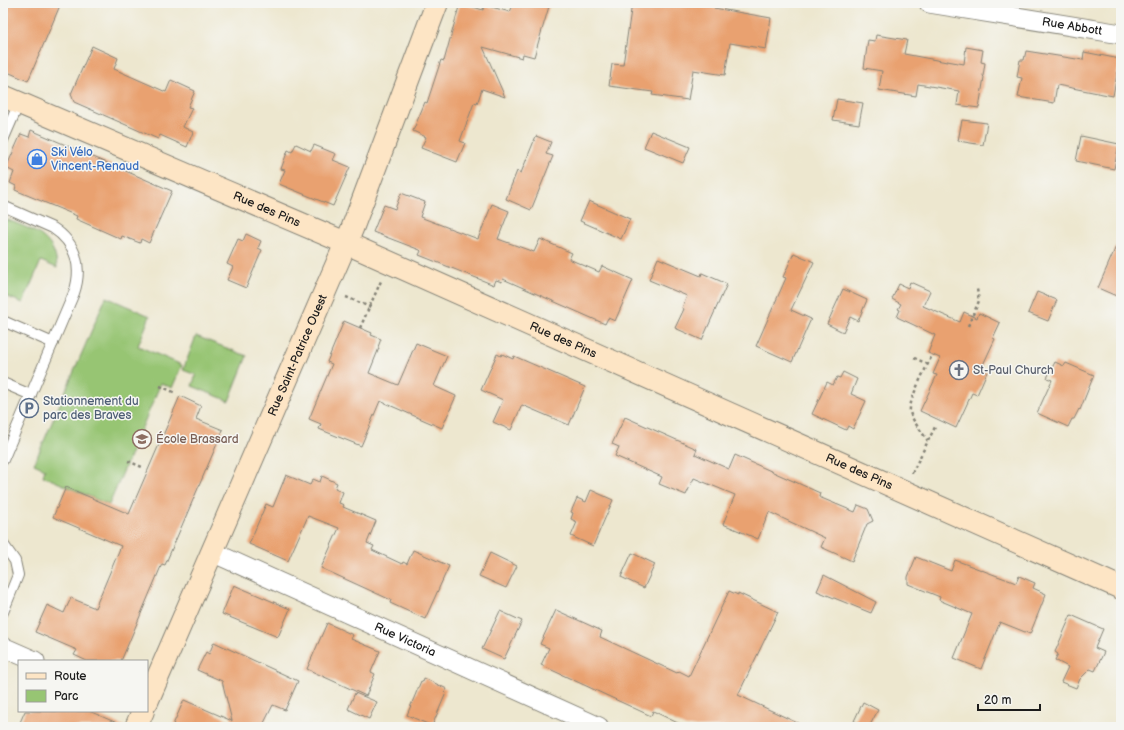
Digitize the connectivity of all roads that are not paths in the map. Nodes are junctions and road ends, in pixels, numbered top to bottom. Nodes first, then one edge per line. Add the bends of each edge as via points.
1 (437, 3) edge
2 (929, 3) edge
3 (1121, 34) edge
4 (11, 99) edge
5 (3, 140) edge
6 (3, 206) edge
7 (346, 243) junction
8 (3, 321) edge
9 (53, 342) junction
10 (3, 383) edge
11 (31, 395) junction
12 (3, 460) edge
13 (3, 544) edge
14 (212, 552) junction
15 (1121, 588) edge
16 (3, 612) edge
17 (3, 646) edge
18 (33, 660) edge
19 (148, 700) edge
20 (143, 712) edge
21 (136, 727) edge
22 (599, 727) edge

1 - 7 street, Rue Saint-Patrice Ouest
2 - 3 street, Rue Abbott
4 - 5 lane
4 - 7 street, Rue des Pins
6 - 9 lane via 52,228 65,237 74,250 78,267 77,285
7 - 14 street, Rue Saint-Patrice Ouest
7 - 15 street, Rue des Pins
8 - 9 lane
9 - 11 lane
10 - 11 lane
11 - 12 lane
13 - 16 lane via 16,561 18,575
14 - 19 street, Rue Saint-Patrice Ouest
14 - 22 street, Rue Victoria
17 - 18 street
20 - 21 street

